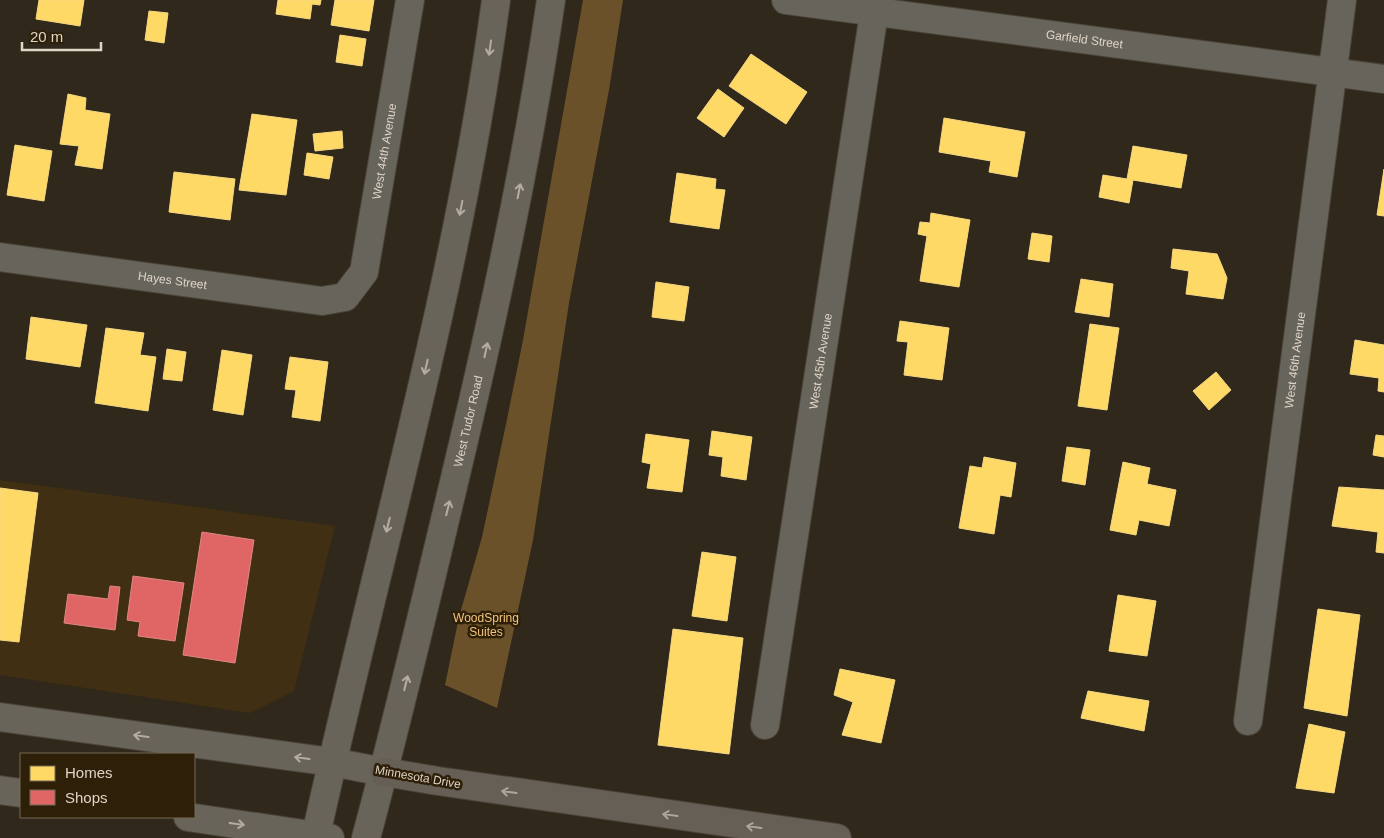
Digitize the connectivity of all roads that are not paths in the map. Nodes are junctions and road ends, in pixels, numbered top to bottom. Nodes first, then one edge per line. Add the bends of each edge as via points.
1 (410, 0) edge
2 (496, 0) edge
3 (551, 0) edge
4 (786, 0) edge
5 (1342, 0) edge
6 (875, 6) edge
7 (1333, 72) junction
8 (1384, 79) edge
9 (0, 257) edge
10 (345, 297) joint
11 (0, 717) edge
12 (1248, 721) dead end
13 (765, 725) dead end
14 (332, 762) junction
15 (384, 772) junction
16 (0, 790) edge
17 (20, 793) edge
18 (195, 818) edge
19 (320, 837) edge
20 (366, 838) edge
21 (837, 838) edge

1 - 10 street, West 44th Avenue via 364,272
2 -> 14 main road via 454,242
15 -> 3 main road, West Tudor Road via 482,368 512,230
4 - 6 street, Garfield Street
5 - 7 street, West 46th Avenue
6 - 7 street, Garfield Street
6 - 13 street, West 45th Avenue
7 - 8 street, Garfield Street
7 - 12 street, West 46th Avenue
9 - 10 street, Hayes Street via 322,301
14 -> 11 main road, Minnesota Drive
14 - 15 main road, Minnesota Drive
14 - 19 main road
15 - 20 main road, West Tudor Road
21 -> 15 highway, Minnesota Drive
16 - 17 main road
18 -> 19 main road

